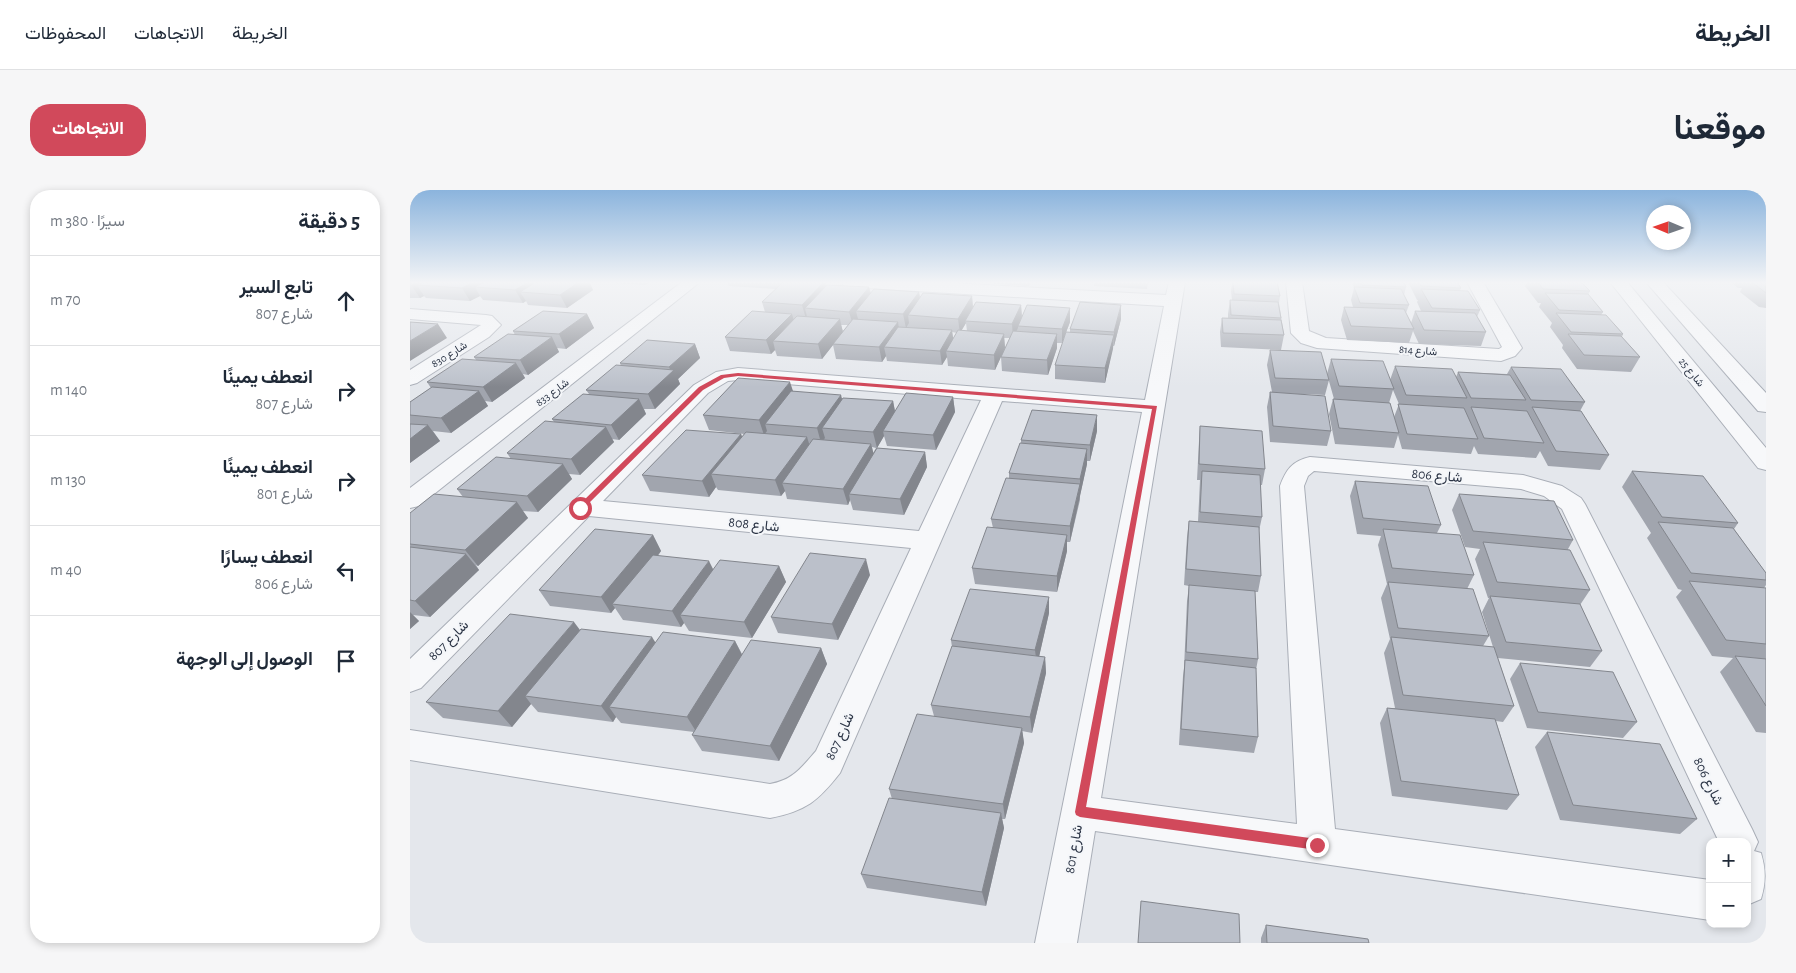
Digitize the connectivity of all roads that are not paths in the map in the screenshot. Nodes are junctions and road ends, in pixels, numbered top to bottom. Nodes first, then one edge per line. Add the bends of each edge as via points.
1 (450, 317) edge
2 (647, 317) edge
3 (1170, 317) edge
4 (1298, 317) edge
5 (1495, 317) edge
6 (1647, 317) edge
7 (1686, 317) edge
8 (410, 379) edge
9 (994, 395) junction
10 (1766, 406) edge
11 (1155, 407) junction
12 (1766, 425) edge
13 (1736, 426) junction
14 (1766, 463) edge
15 (410, 500) edge
16 (580, 508) junction
17 (927, 541) junction
18 (410, 679) edge
19 (410, 745) edge
20 (1080, 812) junction
21 (1737, 838) edge
22 (1317, 845) junction
23 (1706, 899) edge
24 (1056, 943) edge

1 - 8 street, شارع 830 via 486,320 492,324
2 - 15 street, شارع 833
3 - 11 street, شارع 801
4 - 5 street, شارع 814 via 1300,333 1324,344 1501,355 1512,348
6 - 13 street, شارع 25
7 - 10 street
9 - 11 street, شارع 807
9 - 16 street, شارع 807 via 738,374 723,376 701,389
9 - 17 street, شارع 807
11 - 20 street, شارع 801
12 - 13 street
13 - 14 street, شارع 25
16 - 17 street, شارع 808
16 - 18 street, شارع 807
17 - 19 street, شارع 807 via 828,762 808,786 789,798 770,801
20 - 22 street
20 - 24 street, شارع 801
21 - 22 street, شارع 806 via 1572,504 1552,491 1522,482 1310,464 1297,472 1292,486
22 - 23 street

